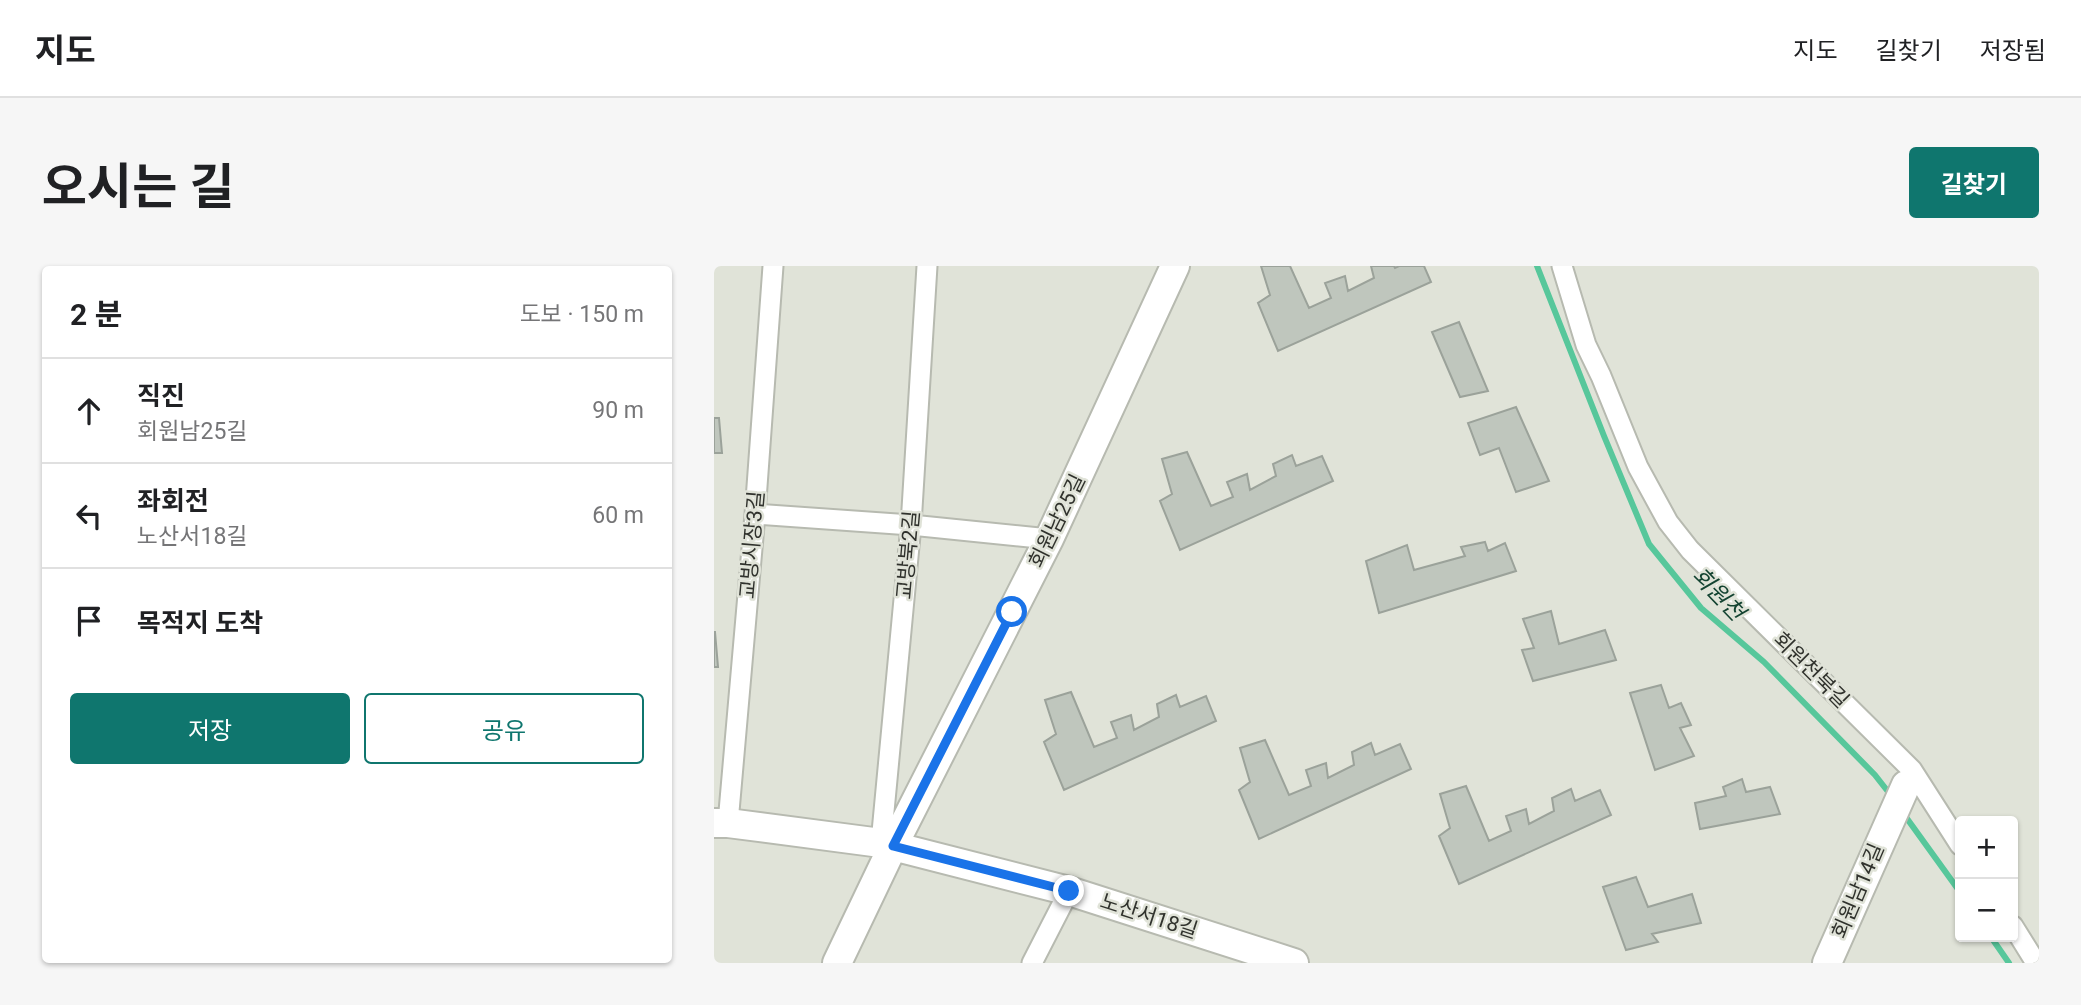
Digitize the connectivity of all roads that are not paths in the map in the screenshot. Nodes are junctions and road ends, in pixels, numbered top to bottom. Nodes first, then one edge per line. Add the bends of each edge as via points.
1 (773, 266) edge
2 (927, 266) edge
3 (1175, 266) edge
4 (1562, 266) edge
5 (755, 514) junction
6 (911, 525) junction
7 (1049, 539) junction
8 (1906, 785) dead end
9 (721, 823) edge
10 (1955, 837) edge
11 (887, 845) junction
12 (1069, 891) junction
13 (2018, 934) edge
14 (837, 963) edge
15 (1032, 963) edge
16 (1294, 963) edge
17 (1827, 963) edge
18 (2036, 963) edge

1 - 5 street, 교방시장3길
2 - 6 street, 교방북2길
3 - 7 main road, 회원남25길
4 - 10 street, 회원천북길 via 1586,345 1638,467 1668,522 1690,550 1912,771
5 - 6 street
5 - 9 street, 교방시장3길
6 - 7 street
6 - 11 street, 교방북2길
7 - 11 main road, 회원남25길
8 - 17 main road, 회원남14길
9 - 11 main road, 노산서18길
11 - 12 main road, 노산서18길
11 - 14 main road, 회원남25길
12 - 15 street
12 - 16 main road, 노산서18길
13 - 18 street

